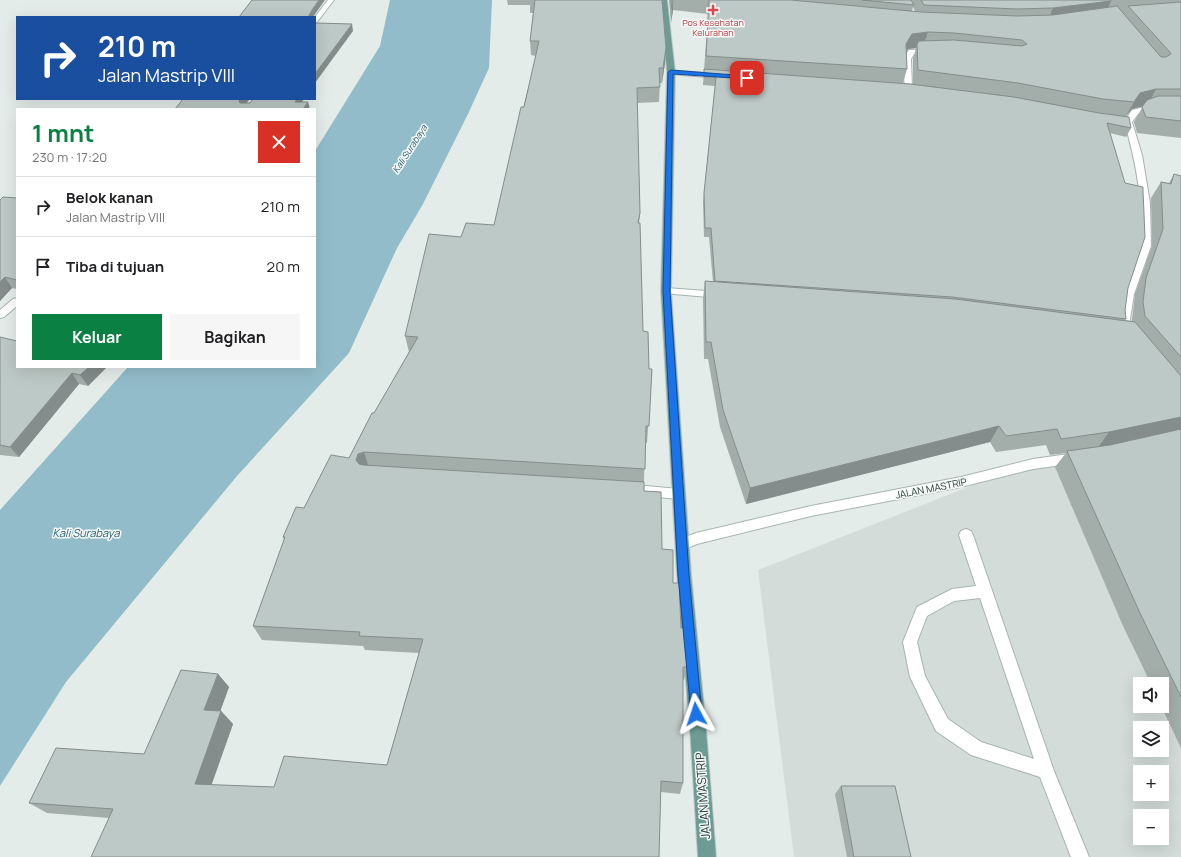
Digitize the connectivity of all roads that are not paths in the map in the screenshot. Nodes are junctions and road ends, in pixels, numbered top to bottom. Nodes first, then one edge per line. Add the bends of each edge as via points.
1 (330, 0) edge
2 (664, 0) edge
3 (316, 20) edge
4 (940, 51) edge
5 (671, 72) junction
6 (724, 76) edge
7 (908, 89) edge
8 (1181, 108) edge
9 (1108, 120) edge
10 (1128, 122) junction
11 (666, 291) junction
12 (733, 296) edge
13 (16, 302) edge
14 (0, 315) edge
15 (1137, 345) edge
16 (1090, 456) edge
17 (635, 491) edge
18 (679, 494) junction
19 (966, 535) dead end
20 (683, 544) junction
21 (985, 591) junction
22 (1046, 771) junction
23 (707, 857) edge
24 (1080, 857) edge

1 - 3 street
2 - 5 main road, JALAN MASTRIP
4 - 7 street via 912,52 907,59
5 - 6 street
5 - 11 main road, JALAN MASTRIP
8 - 10 street via 1148,108 1135,112
9 - 10 street
10 - 15 street via 1138,155 1144,195 1146,246 1129,294 1123,333
11 - 12 street
11 - 18 main road, JALAN MASTRIP
13 - 14 street
16 - 20 street, JALAN MASTRIP via 1033,464 961,482 810,512
17 - 18 street
18 - 20 main road, JALAN MASTRIP
19 - 21 street
20 - 23 main road, JALAN MASTRIP
21 - 22 street
21 - 22 street via 952,594 922,612 910,642 918,677 942,724 977,749
22 - 24 street

